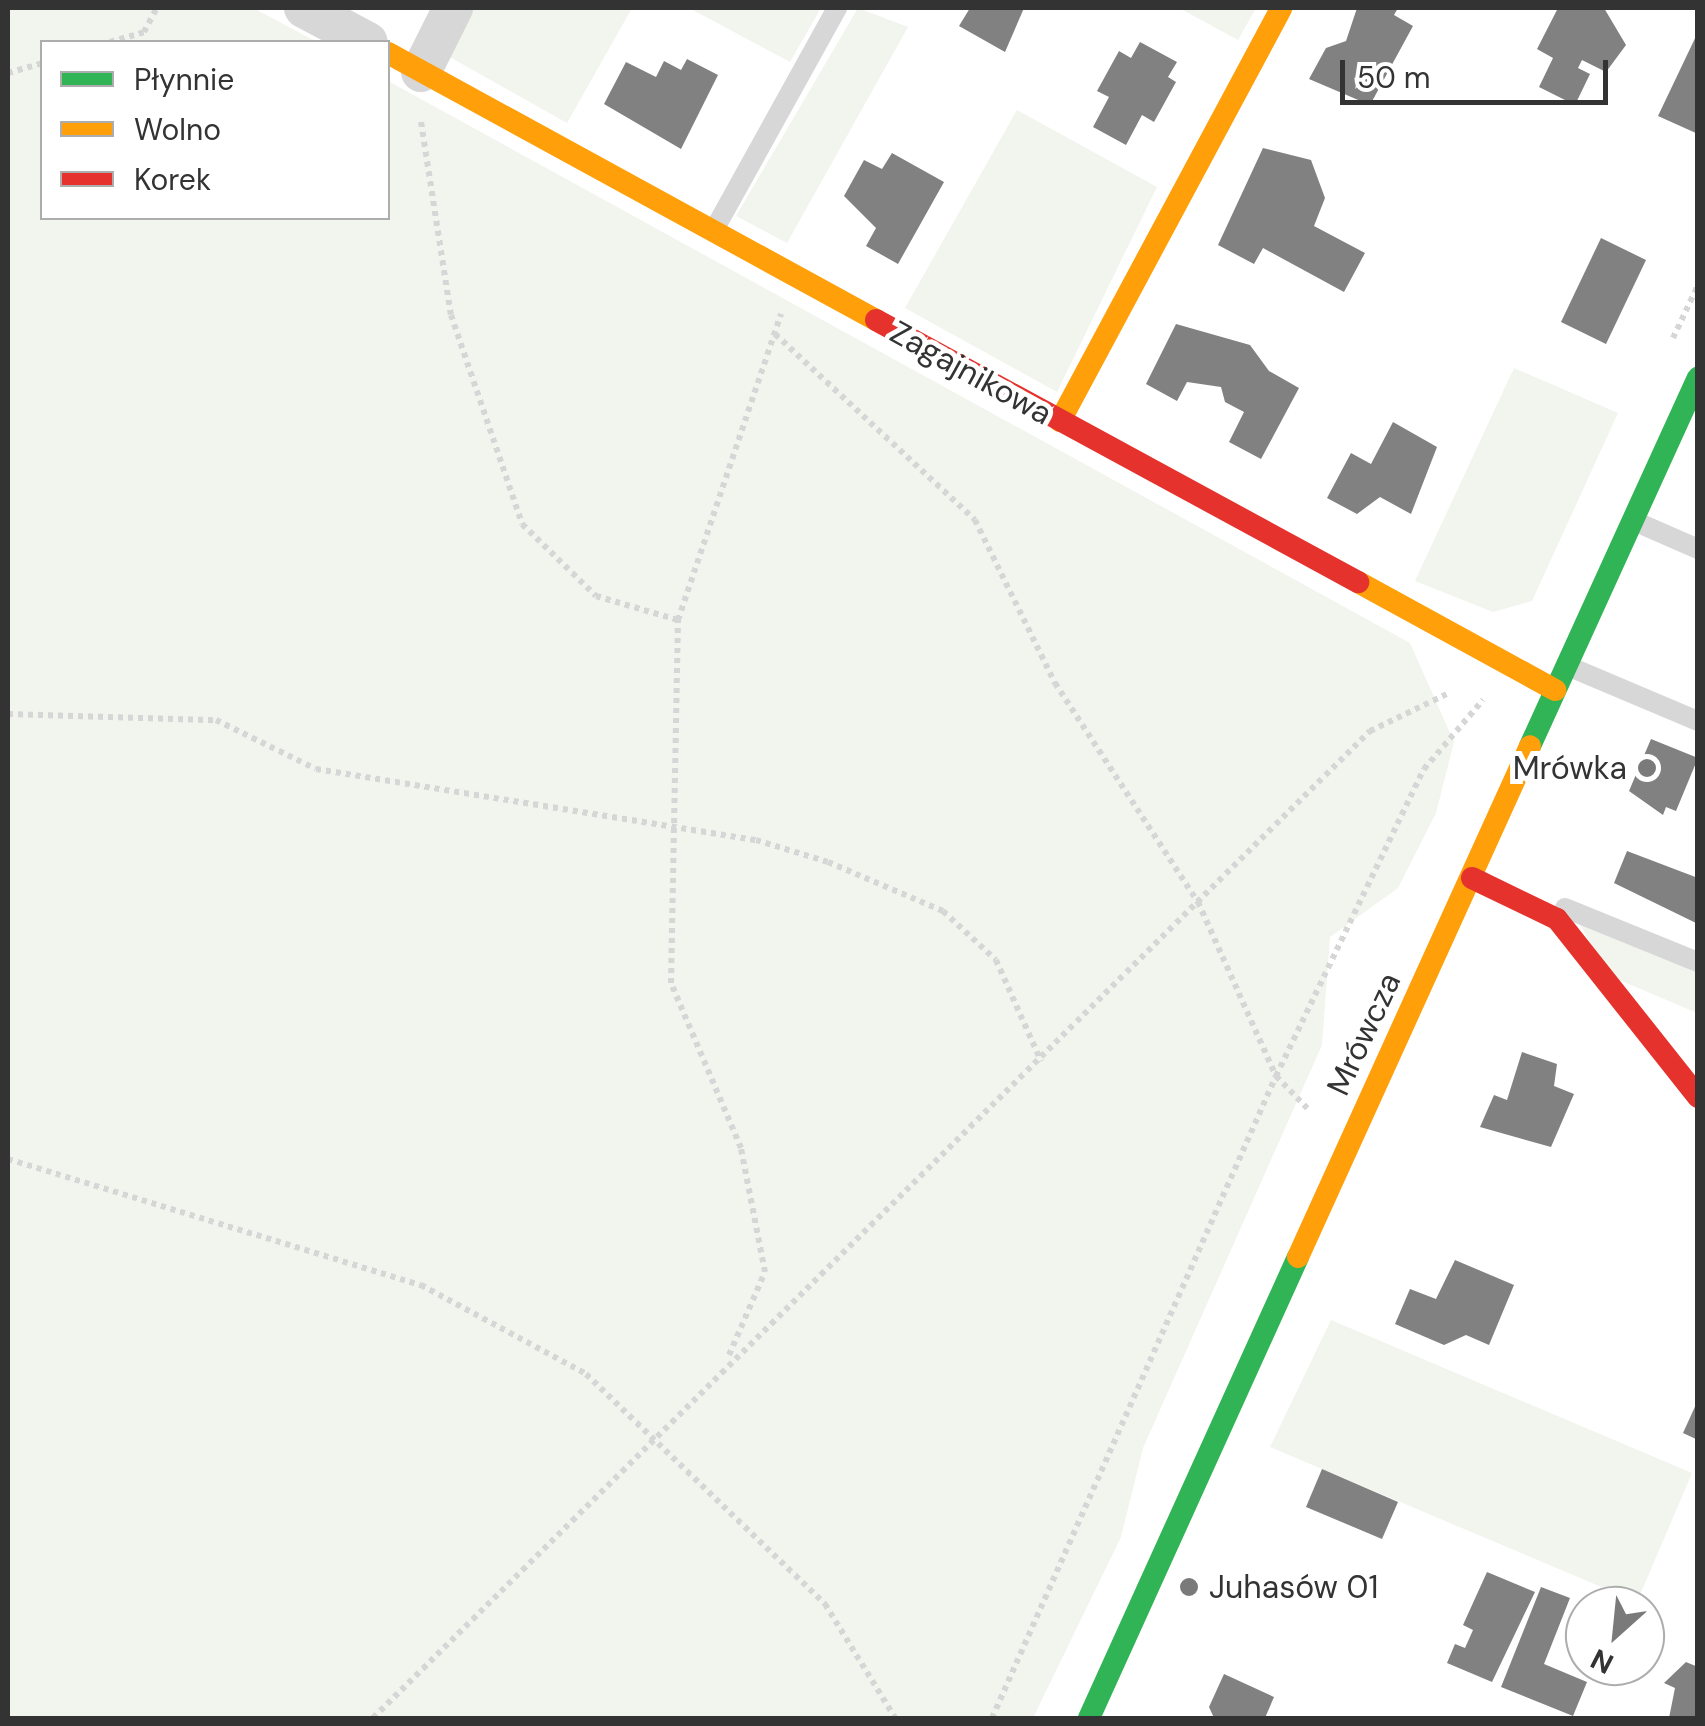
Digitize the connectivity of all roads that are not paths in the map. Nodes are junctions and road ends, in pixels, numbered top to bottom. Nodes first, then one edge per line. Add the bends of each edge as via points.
1 (304, 8) edge
2 (452, 8) edge
3 (837, 8) edge
4 (1281, 8) edge
5 (364, 40) edge
6 (404, 63) edge
7 (713, 232) junction
8 (1698, 377) edge
9 (1060, 421) junction
10 (1674, 428) junction
11 (1698, 436) edge
12 (1633, 520) junction
13 (1698, 550) edge
14 (1566, 666) junction
15 (1555, 690) junction
16 (1698, 721) edge
17 (1472, 878) junction
18 (1542, 906) junction
19 (1698, 962) edge
20 (1698, 1097) edge
21 (1089, 1718) edge

1 - 5 street
2 - 6 street
3 - 7 lane
4 - 9 street
6 - 7 street, Zagajnikowa
7 - 9 street, Zagajnikowa
8 - 10 street, Mrówcza
9 - 15 street, Zagajnikowa
10 - 11 lane
10 - 12 street, Mrówcza
12 - 13 lane
12 - 14 street, Mrówcza
14 - 15 street, Mrówcza
14 - 16 lane
15 - 17 street, Mrówcza
17 - 18 street
17 - 21 street, Mrówcza
18 - 19 lane via 1580,912
18 - 20 street

